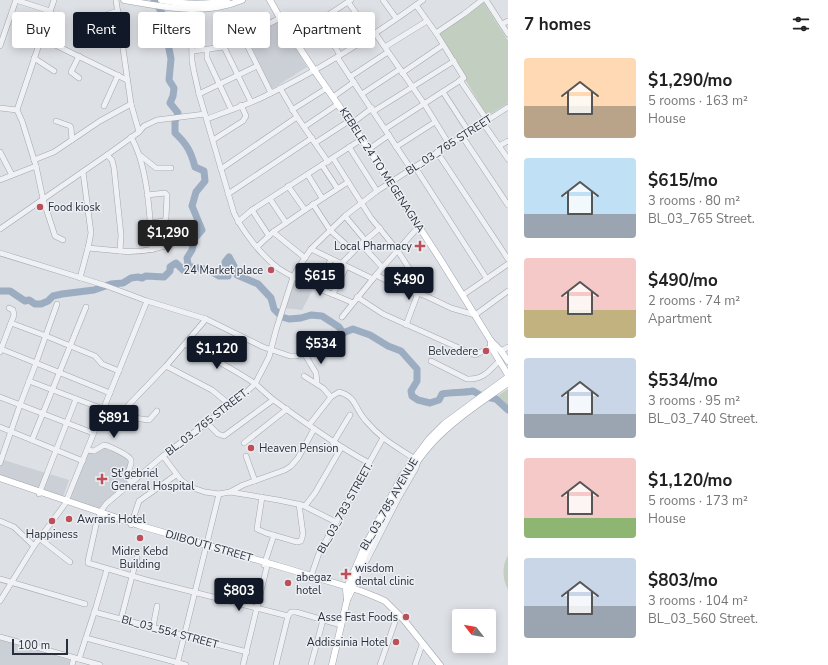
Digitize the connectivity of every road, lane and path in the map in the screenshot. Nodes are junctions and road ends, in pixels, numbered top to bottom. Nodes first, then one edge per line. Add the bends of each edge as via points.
1 (16, 0) edge
2 (54, 0) edge
3 (116, 0) edge
4 (124, 0) edge
5 (162, 0) edge
6 (227, 0) edge
7 (242, 0) edge
8 (270, 0) edge
9 (383, 0) edge
10 (423, 0) edge
11 (482, 0) edge
12 (486, 0) edge
13 (349, 1) edge
14 (148, 2) edge
15 (184, 2) edge
16 (416, 5) junction
17 (191, 9) junction
18 (50, 11) joint
19 (118, 11) junction
20 (115, 12) edge
21 (332, 12) edge
22 (357, 12) edge
23 (278, 14) edge
24 (396, 18) junction
25 (427, 21) junction
26 (508, 21) edge
27 (502, 24) junction
28 (375, 33) edge
29 (436, 33) junction
30 (508, 34) edge
31 (375, 36) edge
32 (443, 45) junction
33 (0, 46) edge
34 (38, 48) edge
35 (63, 48) edge
36 (218, 48) edge
37 (224, 48) edge
38 (248, 48) edge
39 (300, 48) edge
40 (334, 48) edge
41 (351, 48) edge
42 (386, 49) junction
43 (207, 50) junction
44 (193, 51) junction
45 (79, 56) junction
46 (339, 56) junction
47 (34, 58) junction
48 (454, 61) junction
49 (257, 66) junction
50 (314, 70) junction
51 (54, 71) dead end
52 (401, 71) junction
53 (118, 75) junction
54 (238, 75) junction
55 (350, 77) junction
56 (79, 78) dead end
57 (127, 80) junction
58 (460, 80) junction
59 (354, 82) junction
60 (218, 84) junction
61 (412, 86) junction
62 (280, 88) junction
63 (327, 88) junction
64 (443, 92) junction
65 (271, 93) junction
66 (199, 94) junction
67 (362, 94) junction
68 (333, 96) junction
69 (251, 102) junction
70 (131, 104) junction
71 (338, 104) junction
72 (425, 104) junction
73 (242, 105) junction
74 (104, 106) dead end
75 (508, 107) edge
76 (0, 108) edge
77 (231, 109) junction
78 (17, 110) junction
79 (292, 110) junction
80 (373, 110) junction
81 (206, 116) junction
82 (297, 117) junction
83 (56, 121) dead end
84 (350, 122) junction
85 (435, 122) junction
86 (485, 122) junction
87 (304, 127) junction
88 (385, 129) junction
89 (139, 132) junction
90 (469, 132) junction
91 (389, 135) junction
92 (462, 136) junction
93 (131, 137) junction
94 (362, 139) junction
95 (72, 140) junction
96 (213, 140) junction
97 (313, 140) junction
98 (508, 140) edge
99 (449, 144) junction
100 (499, 146) junction
101 (349, 147) junction
102 (396, 147) junction
103 (369, 149) junction
104 (0, 152) edge
105 (437, 152) junction
106 (107, 155) junction
107 (141, 156) junction
108 (333, 158) junction
109 (508, 159) edge
110 (328, 162) junction
111 (35, 163) junction
112 (322, 165) junction
113 (171, 168) dead end
114 (413, 168) junction
115 (221, 169) junction
116 (83, 172) junction
117 (12, 175) junction
118 (308, 175) junction
119 (0, 180) edge
120 (348, 182) junction
121 (390, 183) junction
122 (288, 186) junction
123 (338, 188) junction
124 (377, 191) junction
125 (228, 194) junction
126 (147, 195) junction
127 (322, 198) junction
128 (43, 199) junction
129 (270, 199) junction
130 (362, 203) junction
131 (313, 204) junction
132 (508, 205) edge
133 (252, 210) junction
134 (304, 210) junction
135 (345, 216) junction
136 (238, 222) junction
137 (150, 223) junction
138 (286, 223) junction
139 (419, 226) junction
140 (380, 228) junction
141 (0, 229) edge
142 (330, 230) junction
143 (271, 234) junction
144 (63, 240) dead end
145 (179, 241) dead end
146 (363, 242) junction
147 (257, 247) junction
148 (88, 248) junction
149 (152, 250) junction
150 (311, 250) junction
151 (353, 251) junction
152 (398, 251) junction
153 (120, 252) junction
154 (0, 253) edge
155 (305, 258) junction
156 (331, 259) junction
157 (508, 259) edge
158 (508, 264) edge
159 (344, 266) junction
160 (383, 268) junction
161 (293, 277) junction
162 (374, 277) junction
163 (80, 278) junction
164 (487, 279) junction
165 (318, 287) junction
166 (508, 291) edge
167 (418, 293) junction
168 (334, 294) junction
169 (463, 295) junction
170 (357, 297) junction
171 (147, 301) junction
172 (353, 303) junction
173 (57, 304) dead end
174 (86, 307) dead end
175 (9, 308) dead end
176 (475, 315) junction
177 (342, 318) dead end
178 (206, 319) junction
179 (11, 323) junction
180 (406, 325) junction
181 (46, 336) junction
182 (2, 340) edge
183 (314, 343) dead end
184 (185, 344) junction
185 (491, 344) junction
186 (70, 345) junction
187 (508, 347) edge
188 (271, 349) junction
189 (0, 351) edge
190 (501, 351) junction
191 (304, 353) junction
192 (431, 361) dead end
193 (499, 361) junction
194 (508, 361) edge
195 (36, 363) junction
196 (166, 366) junction
197 (119, 371) junction
198 (60, 372) junction
199 (304, 376) dead end
200 (508, 376) edge
201 (29, 381) junction
202 (508, 383) edge
203 (256, 384) junction
204 (317, 384) junction
205 (496, 388) junction
206 (53, 389) junction
207 (110, 393) junction
208 (0, 397) edge
209 (331, 398) junction
210 (76, 399) junction
211 (273, 400) junction
212 (20, 405) junction
213 (230, 405) junction
214 (103, 409) junction
215 (286, 409) junction
216 (157, 411) dead end
217 (121, 413) junction
218 (42, 414) junction
219 (350, 416) dead end
220 (66, 423) junction
221 (207, 423) junction
222 (0, 427) edge
223 (312, 427) junction
224 (10, 431) junction
225 (93, 433) junction
226 (383, 438) junction
227 (32, 440) junction
228 (333, 442) junction
229 (244, 443) dead end
230 (341, 448) junction
231 (56, 450) junction
232 (86, 450) junction
233 (163, 456) junction
234 (246, 456) dead end
235 (416, 460) junction
236 (83, 461) junction
237 (0, 463) edge
238 (369, 463) junction
239 (176, 475) junction
240 (0, 478) edge
241 (255, 481) junction
242 (0, 482) edge
243 (131, 483) junction
244 (230, 492) junction
245 (39, 493) junction
246 (219, 494) junction
247 (262, 497) junction
248 (66, 502) junction
249 (299, 504) junction
250 (305, 506) junction
251 (100, 514) junction
252 (0, 522) edge
253 (336, 522) junction
254 (131, 524) junction
255 (274, 535) junction
256 (39, 538) junction
257 (34, 546) junction
258 (206, 547) junction
259 (137, 557) dead end
260 (70, 562) dead end
261 (266, 564) junction
262 (107, 569) junction
263 (358, 574) junction
264 (132, 576) junction
265 (311, 578) junction
266 (0, 579) edge
267 (11, 582) junction
268 (346, 588) junction
269 (194, 592) junction
270 (361, 593) junction
271 (0, 601) edge
272 (85, 604) dead end
273 (157, 606) dead end
274 (258, 608) junction
275 (94, 612) junction
276 (290, 614) junction
277 (396, 616) junction
278 (121, 619) junction
279 (323, 620) junction
280 (341, 625) junction
281 (152, 627) junction
282 (184, 635) junction
283 (0, 637) edge
284 (86, 638) junction
285 (422, 646) junction
286 (246, 652) junction
287 (77, 658) junction
288 (177, 664) edge
289 (72, 665) edge
290 (100, 665) edge
291 (186, 665) edge
292 (243, 665) edge
293 (276, 665) edge
294 (311, 665) edge
295 (332, 665) edge
296 (380, 665) edge
297 (415, 665) edge
298 (438, 665) edge

1 - 18 street
1 - 33 street
2 - 18 street
3 - 19 street
4 - 14 main road
5 - 15 main road
6 - 15 main road via 209,4
7 - 17 main road via 219,8
8 - 23 main road, KEBELE 24 TO MEGENAGNA
9 - 24 street
10 - 16 street
11 - 29 street
12 - 27 street
13 - 21 street
13 - 22 street
14 - 17 main road
16 - 24 street
16 - 25 street
17 - 44 street
19 - 20 street
19 - 57 street
24 - 28 street
25 - 29 street
25 - 42 street
26 - 27 street
27 - 30 street
29 - 32 street
31 - 42 street
32 - 48 street
32 - 52 street
34 - 47 street
35 - 45 street
36 - 43 street
37 - 54 street
38 - 49 street
39 - 50 main road, KEBELE 24 TO MEGENAGNA
40 - 46 street
41 - 46 street
42 - 52 street
42 - 55 street
43 - 44 street
43 - 60 street via 207,58
44 - 66 street via 192,65
45 - 53 street
45 - 56 street via 71,72
46 - 50 street
46 - 55 street
47 - 51 street
47 - 78 street
48 - 58 street via 463,77
48 - 61 street
49 - 54 street
49 - 65 street
50 - 62 street
50 - 63 main road, KEBELE 24 TO MEGENAGNA
52 - 61 street
52 - 67 street
53 - 57 street
53 - 74 street
54 - 60 street
54 - 69 street
55 - 59 street
57 - 70 street
58 - 64 street
58 - 86 street
59 - 67 street
59 - 68 street
60 - 66 street
60 - 77 street
61 - 72 street
61 - 80 street
62 - 65 street
62 - 79 street
63 - 68 main road, KEBELE 24 TO MEGENAGNA
63 - 79 street
64 - 72 street
64 - 90 street
65 - 69 street
66 - 81 street
67 - 80 street
68 - 71 main road, KEBELE 24 TO MEGENAGNA
69 - 73 street
70 - 89 street
70 - 95 street
71 - 84 main road, KEBELE 24 TO MEGENAGNA
71 - 87 street
72 - 85 street
72 - 88 street
73 - 77 street
73 - 96 street via 246,116 243,121
75 - 86 street, BL_03_765 STREET
76 - 78 street
77 - 81 street
78 - 111 street
79 - 82 street
80 - 84 street
80 - 88 street
81 - 89 street via 178,117 152,122
81 - 96 street
82 - 87 street
82 - 115 street
83 - 95 street via 70,126
84 - 94 main road, KEBELE 24 TO MEGENAGNA
84 - 97 street
85 - 99 street
85 - 102 street
86 - 90 street, BL_03_765 STREET
86 - 100 street
87 - 97 street
88 - 91 street
89 - 93 street
90 - 92 street, BL_03_765 STREET
91 - 102 street
91 - 103 street
92 - 99 street, BL_03_765 STREET
92 - 132 street
93 - 106 street
93 - 107 street
94 - 101 street
94 - 103 main road, KEBELE 24 TO MEGENAGNA
95 - 111 street
96 - 115 street
97 - 110 street
97 - 125 street
98 - 100 street
99 - 105 street, BL_03_765 STREET
100 - 109 street
101 - 108 street
101 - 124 street
102 - 114 street
103 - 121 main road, KEBELE 24 TO MEGENAGNA
104 - 117 street
105 - 114 street, BL_03_765 STREET
105 - 157 street
106 - 116 street
106 - 153 street via 112,160 114,168 121,235
107 - 113 street via 156,168
107 - 126 street
108 - 110 street
108 - 120 street
110 - 112 street
111 - 117 street
111 - 128 street
112 - 118 street
112 - 123 street
114 - 121 street, BL_03_765 STREET
114 - 164 street
115 - 125 street
116 - 128 street
116 - 148 street via 91,233
117 - 119 street
118 - 122 street
118 - 127 street
120 - 123 street
120 - 130 street
121 - 124 street, BL_03_765 STREET.
121 - 139 main road, KEBELE 24 TO MEGENAGNA
122 - 129 street
122 - 134 street
123 - 127 street
124 - 130 street, BL_03_765 STREET.
125 - 136 street
126 - 137 street
126 - 137 street via 168,195 166,218 164,221
127 - 131 street
128 - 141 street
128 - 144 street via 55,236
129 - 133 street
129 - 138 street
130 - 135 street, BL_03_765 STREET.
130 - 140 street
131 - 134 street
131 - 142 street
133 - 136 street
133 - 143 street
134 - 138 street
135 - 142 street, BL_03_765 STREET.
135 - 146 street
136 - 147 street
137 - 149 street
138 - 143 street
139 - 152 street
139 - 169 main road, KEBELE 24 TO MEGENAGNA
140 - 146 street
140 - 152 street
142 - 150 street, BL_03_765 STREET.
142 - 151 street
143 - 147 street
143 - 155 street
145 - 149 street
146 - 151 street
146 - 160 street
147 - 161 street via 275,265
148 - 153 street
148 - 163 street
149 - 153 street
150 - 155 street, BL_03_765 STREET.
150 - 156 street
151 - 159 street
152 - 160 street
152 - 167 street via 417,281
154 - 163 street
155 - 161 street, BL_03_765 STREET.
156 - 159 street
156 - 165 street
158 - 164 street
159 - 162 street
159 - 168 street
160 - 162 street
161 - 165 street
161 - 188 street, BL_03_765 STREET.
162 - 167 street via 411,293
162 - 170 street
163 - 171 street
164 - 169 street
165 - 168 street
166 - 176 street
167 - 176 street via 451,308
167 - 180 street
168 - 172 street
169 - 176 main road, KEBELE 24 TO MEGENAGNA
170 - 172 street
170 - 180 street
171 - 178 street
171 - 197 street
172 - 177 street
173 - 181 street
174 - 186 street
175 - 179 street via 14,311
176 - 185 main road, KEBELE 24 TO MEGENAGNA
178 - 184 street
178 - 188 street
179 - 181 street
179 - 182 street
180 - 185 street via 475,355
181 - 186 street
181 - 195 street
182 - 189 street
183 - 191 street
184 - 196 street
184 - 203 street
185 - 190 main road
185 - 193 main road
186 - 197 street via 95,356 102,364
186 - 198 street
187 - 190 street
188 - 191 street via 290,356
188 - 203 street, BL_03_765 STREET.
189 - 195 street
190 - 194 main road
191 - 204 street via 316,373
192 - 193 street via 467,379 487,374
193 - 200 main road
195 - 198 street
195 - 201 street
196 - 213 street via 212,390
196 - 217 street
197 - 207 street
198 - 206 street
198 - 207 street
199 - 204 street
200 - 205 main road
201 - 206 street
201 - 212 street
202 - 205 main road
203 - 211 street
203 - 213 street, BL_03_765 STREET.
204 - 209 street
205 - 235 main road, BL_03_785 AVENUE via 441,434
206 - 210 street
206 - 218 street
207 - 214 street
208 - 212 street
209 - 223 street
209 - 226 street via 339,392 350,396 362,416
210 - 214 street
210 - 220 street
211 - 215 street
211 - 221 street via 224,436 218,434
212 - 218 street
212 - 224 street
213 - 221 street, BL_03_765 STREET.
214 - 217 street
214 - 225 street
215 - 223 street
215 - 229 street
216 - 217 street via 149,420
218 - 220 street
218 - 227 street
219 - 228 street
220 - 225 street
220 - 231 street
221 - 233 street, BL_03_765 STREET.
222 - 224 street
223 - 228 street
223 - 241 street via 298,458 291,466
224 - 227 street
224 - 237 street
225 - 232 street
226 - 235 street
226 - 238 street, BL_03_783 STREET.
227 - 231 street
228 - 230 street
230 - 238 street
230 - 250 street
231 - 236 street
231 - 245 street
232 - 236 street
232 - 243 street via 94,452 104,445 129,458 131,462 127,476
233 - 239 street
233 - 243 street, BL_03_765 STREET.
234 - 241 street
235 - 263 main road, BL_03_785 AVENUE via 367,550
235 - 268 main road, BL_03_785 AVENUE via 402,476 362,550
236 - 248 street
238 - 253 street, BL_03_783 STREET.
239 - 246 street via 190,487
239 - 254 street via 138,502
240 - 245 main road, DJIBOUTI STREET
241 - 244 street
242 - 245 main road, DJIBOUTI STREET
243 - 251 street, BL_03_765 STREET. via 106,504
244 - 246 street
244 - 247 street
245 - 248 main road, DJIBOUTI STREET
246 - 258 street
247 - 249 street
247 - 255 street via 257,529
248 - 251 main road, DJIBOUTI STREET
248 - 256 street
249 - 250 street
249 - 255 street via 304,534 302,541 297,542
250 - 253 street
251 - 254 main road, DJIBOUTI STREET
251 - 262 street via 88,563
252 - 257 street via 14,527
253 - 265 street, BL_03_783 STREET. via 319,553
254 - 258 main road, DJIBOUTI STREET
255 - 261 street
256 - 257 street
256 - 260 street
257 - 267 street
258 - 261 main road, DJIBOUTI STREET
258 - 269 street
259 - 264 street
261 - 265 main road, DJIBOUTI STREET
261 - 274 street
262 - 264 street
262 - 275 street
263 - 268 main road, BL_03_785 AVENUE
263 - 270 main road
264 - 269 street
264 - 278 street
265 - 268 main road, DJIBOUTI STREET
266 - 267 street
267 - 271 street
267 - 272 street
268 - 270 main road, DJIBOUTI STREET
268 - 280 main road via 347,600
269 - 274 street
269 - 282 street
270 - 277 main road, DJIBOUTI STREET via 382,602
270 - 298 main road, DJIBOUTI STREET via 385,601 404,620
273 - 281 street
274 - 276 street
274 - 286 street
275 - 278 street, BL_03_554 STREET
275 - 284 street
276 - 279 street via 296,612
276 - 293 street
277 - 285 main road, DJIBOUTI STREET
277 - 296 street
278 - 281 street, BL_03_554 STREET
279 - 280 street
279 - 294 street
280 - 295 main road
281 - 282 street, BL_03_554 STREET
282 - 286 street, BL_03_554 STREET
282 - 288 street
283 - 287 street
284 - 287 street
284 - 288 street
285 - 297 street
285 - 298 main road, DJIBOUTI STREET
286 - 292 street
287 - 289 street
287 - 290 street
288 - 291 street

